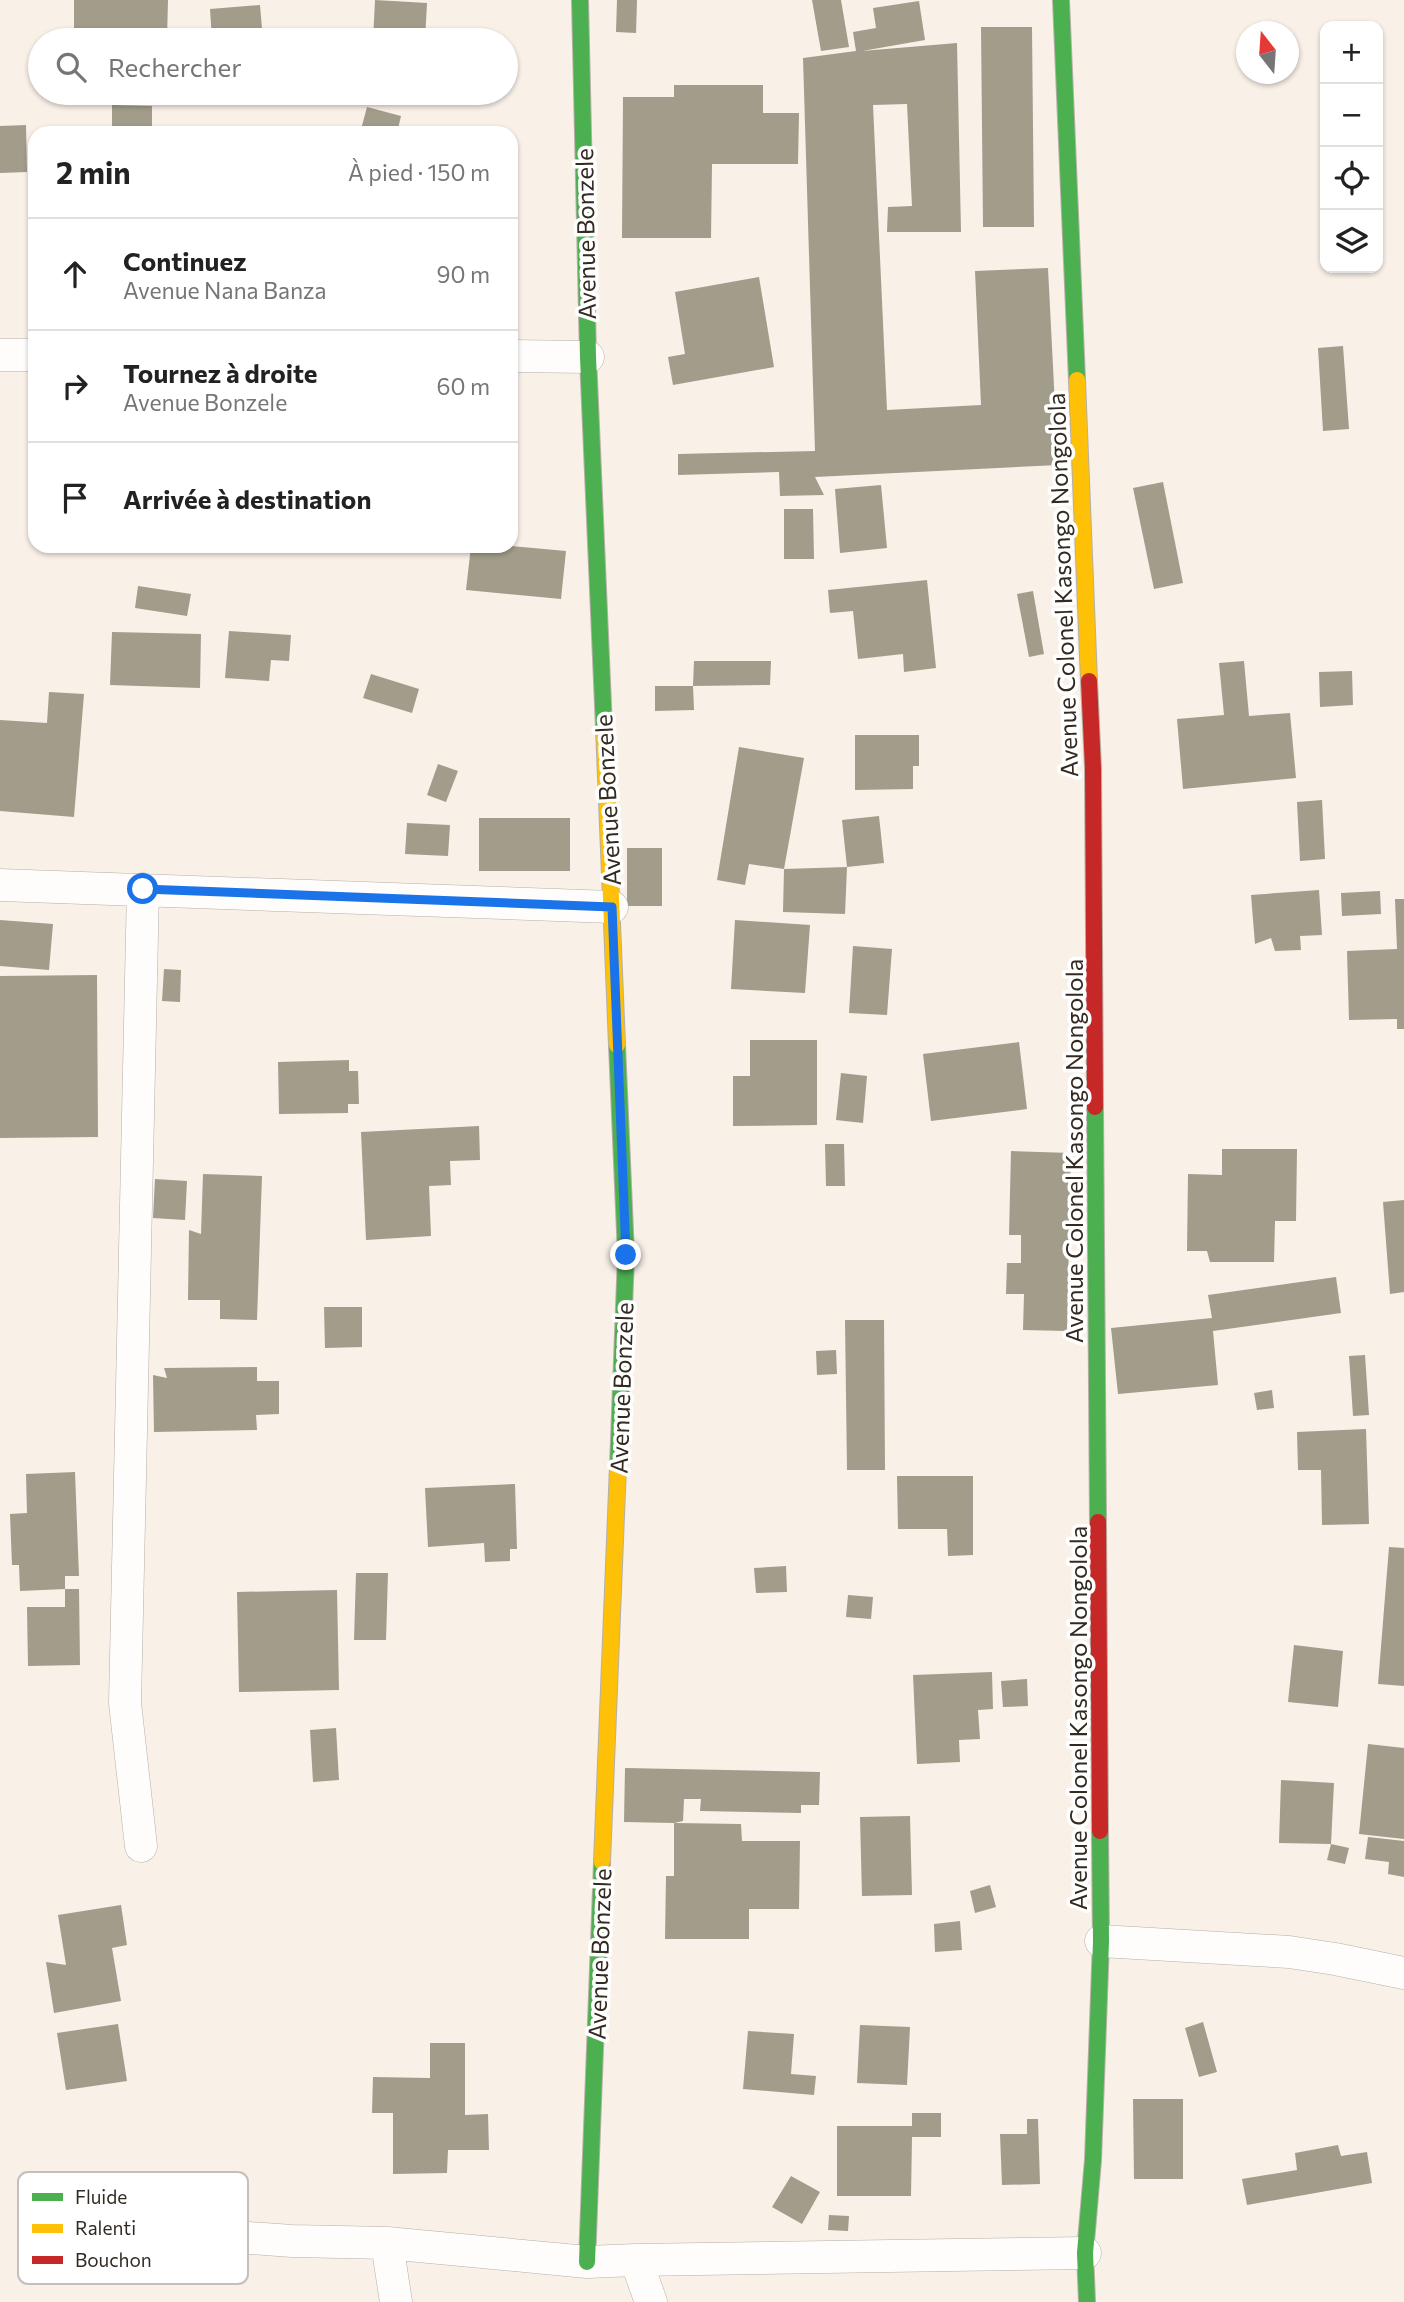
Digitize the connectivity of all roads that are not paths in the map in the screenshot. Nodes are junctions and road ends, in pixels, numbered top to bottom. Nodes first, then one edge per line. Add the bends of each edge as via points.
1 (580, 0) edge
2 (1061, 0) edge
3 (0, 355) edge
4 (28, 355) edge
5 (518, 356) edge
6 (588, 356) junction
7 (0, 885) edge
8 (143, 889) junction
9 (612, 907) junction
10 (141, 1846) dead end
11 (1101, 1941) junction
12 (1404, 1973) edge
13 (248, 2238) edge
14 (387, 2243) junction
15 (1085, 2253) junction
16 (636, 2260) junction
17 (587, 2262) junction
18 (396, 2302) edge
19 (651, 2302) edge
20 (1087, 2302) edge

1 - 6 street, Avenue Bonzele
2 - 11 street, Avenue Colonel Kasongo Nongolola via 1093,768
3 - 4 street
5 - 6 street
6 - 9 street, Avenue Bonzele
7 - 8 street
8 - 9 street
8 - 10 street via 125,1703
9 - 17 street, Avenue Bonzele via 626,1255
11 - 12 street via 1289,1952
11 - 15 street, Avenue Colonel Kasongo Nongolola
13 - 14 street
14 - 17 street
14 - 18 street
15 - 16 street
15 - 20 street, Avenue Colonel Kasongo Nongolola
16 - 17 street
16 - 19 street

